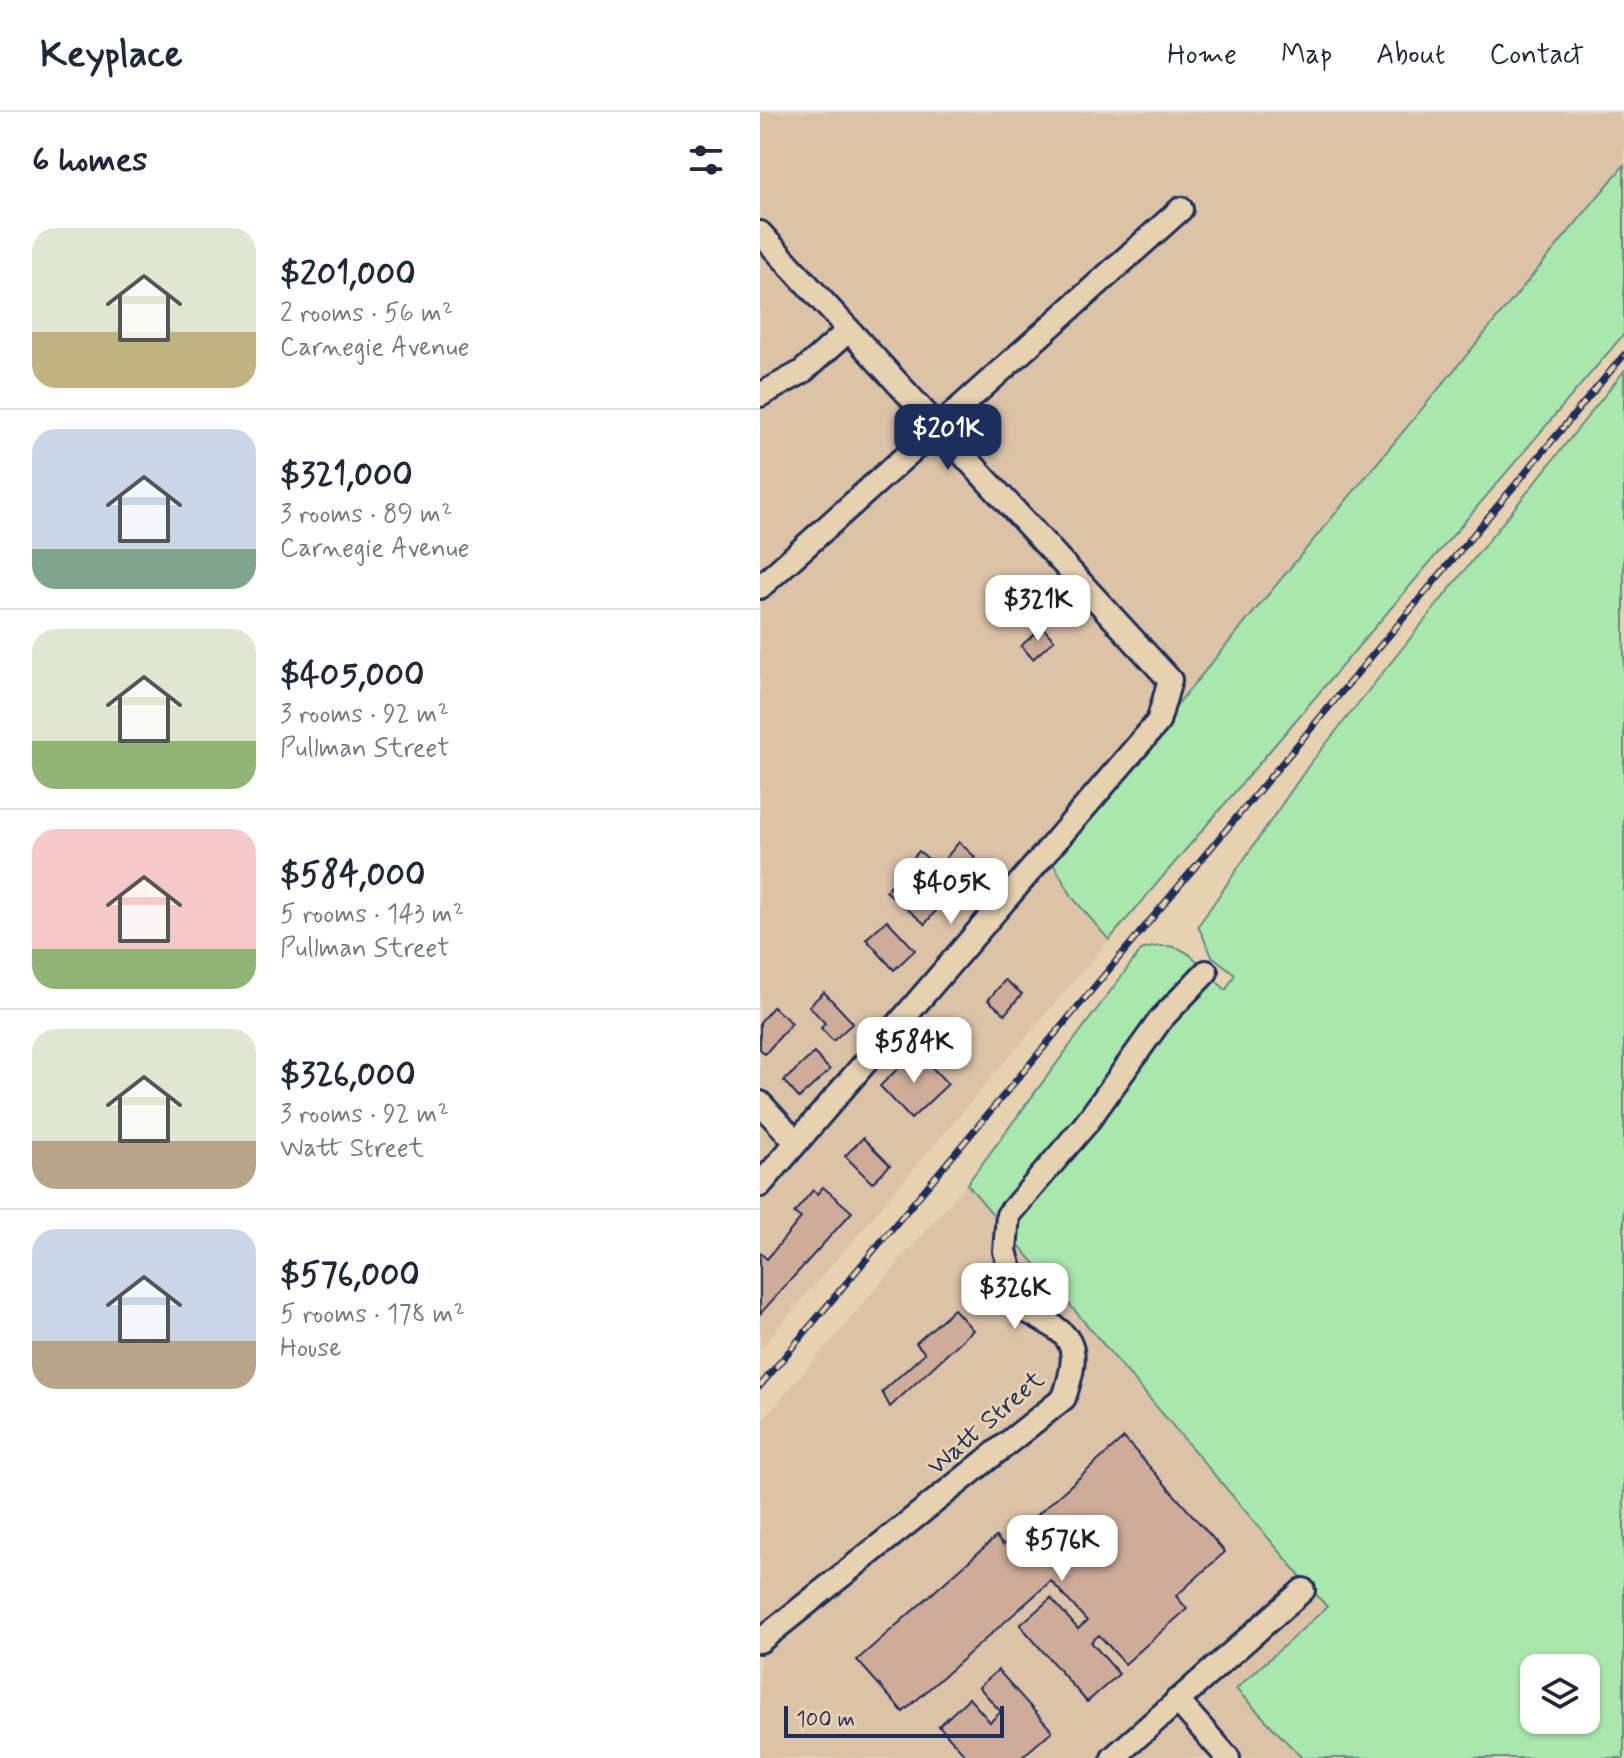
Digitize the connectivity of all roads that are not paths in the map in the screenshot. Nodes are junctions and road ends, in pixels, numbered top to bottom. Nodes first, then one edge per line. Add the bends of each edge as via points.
1 (1181, 209) dead end
2 (760, 233) edge
3 (849, 330) junction
4 (760, 395) edge
5 (937, 427) junction
6 (760, 587) edge
7 (1206, 972) dead end
8 (760, 1103) edge
9 (796, 1142) junction
10 (760, 1185) edge
11 (1303, 1590) dead end
12 (760, 1641) edge
13 (1177, 1700) junction
14 (1113, 1758) edge
15 (1228, 1758) edge

1 - 5 street
2 - 3 street
3 - 4 street via 802,372
3 - 5 street
5 - 6 street
5 - 9 street via 1170,680 1158,722
7 - 12 street, Watt Street via 1161,1019 1085,1125 1008,1215 1005,1251 1021,1308 1057,1327 1071,1343 1075,1364 1064,1398
8 - 9 street
9 - 10 street
11 - 13 street
13 - 14 street
13 - 15 street

